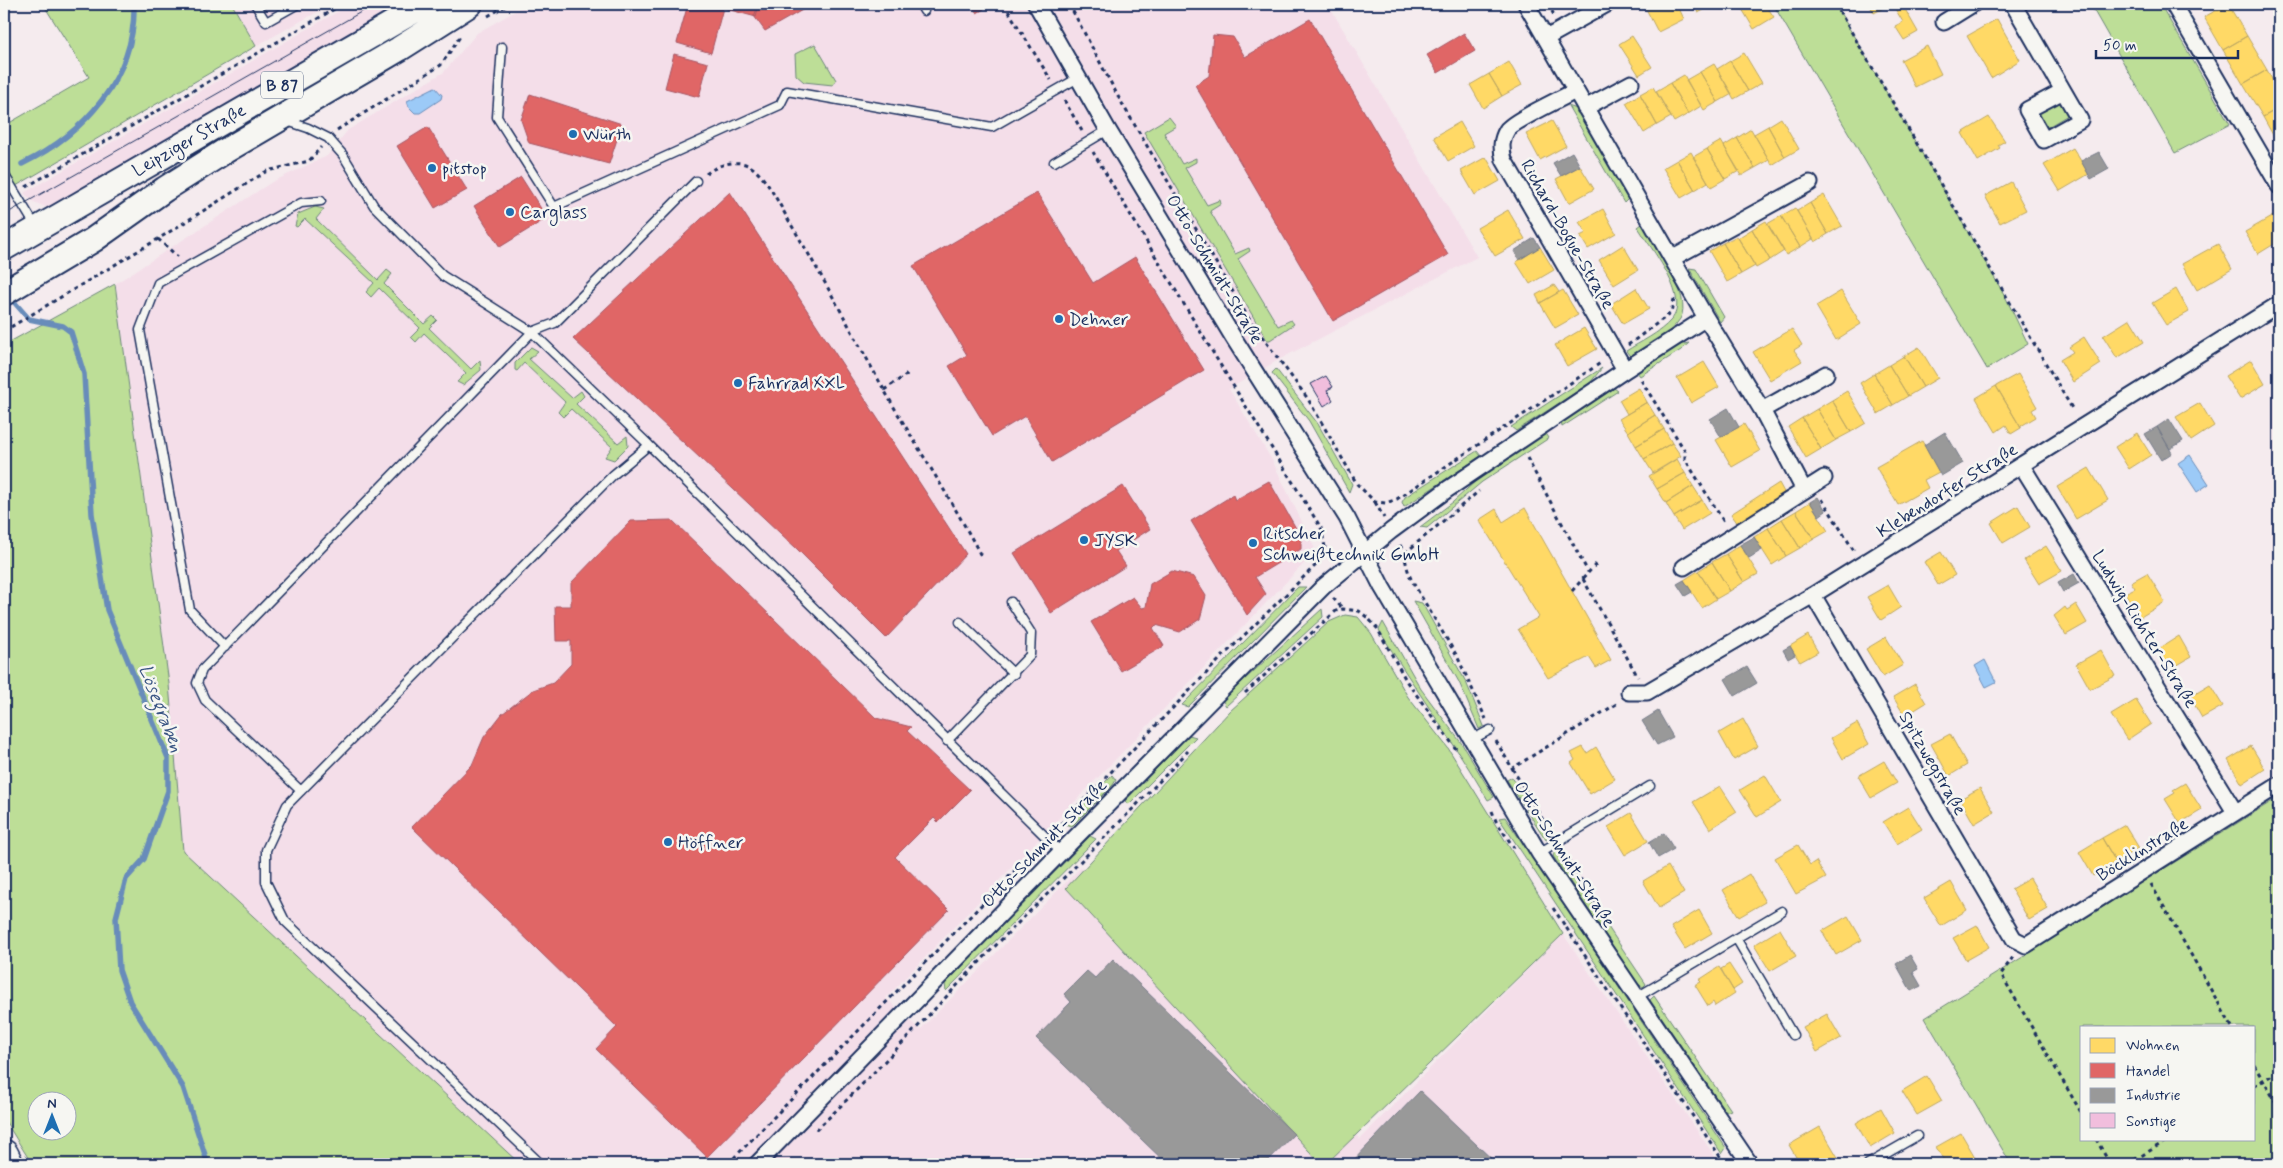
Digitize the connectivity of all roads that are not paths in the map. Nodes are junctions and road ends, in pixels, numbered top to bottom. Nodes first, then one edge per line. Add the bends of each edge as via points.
1 (255, 4) edge
2 (298, 4) edge
3 (426, 4) edge
4 (1036, 4) edge
5 (1526, 4) edge
6 (1607, 4) edge
7 (1973, 4) edge
8 (2013, 4) edge
9 (2177, 5) edge
10 (477, 11) edge
11 (1944, 22) dead end
12 (1546, 38) junction
13 (502, 47) dead end
14 (1078, 78) junction
15 (1631, 83) dead end
16 (1575, 91) junction
17 (2063, 91) dead end
18 (1585, 108) junction
19 (280, 119) junction
20 (1108, 130) junction
21 (1054, 162) dead end
22 (4, 174) edge
23 (696, 181) road end
24 (1810, 183) dead end
25 (2279, 186) edge
26 (321, 201) dead end
27 (37, 228) junction
28 (4, 248) edge
29 (1673, 258) junction
30 (4, 293) edge
31 (2279, 304) edge
32 (1706, 318) junction
33 (532, 332) junction
34 (1625, 370) junction
35 (1826, 374) dead end
36 (1762, 410) junction
37 (649, 445) junction
38 (2022, 466) junction
39 (1364, 554) junction
40 (1684, 567) dead end
41 (1813, 595) junction
42 (1011, 602) dead end
43 (960, 622) dead end
44 (225, 647) junction
45 (1014, 674) junction
46 (1629, 692) road end
47 (1490, 730) road end
48 (1473, 739) junction
49 (947, 741) junction
50 (2279, 785) edge
51 (1650, 786) dead end
52 (301, 792) junction
53 (2235, 812) junction
54 (1061, 852) junction
55 (1539, 853) junction
56 (1782, 911) dead end
57 (1736, 938) junction
58 (2020, 950) joint
59 (1637, 997) junction
60 (1793, 1035) dead end
61 (1917, 1136) dead end
62 (4, 1154) edge
63 (9, 1164) edge
64 (541, 1164) edge
65 (757, 1164) edge
66 (1750, 1164) edge
67 (1868, 1164) edge

1 - 2 lane via 266,22
3 - 27 main road, Leipziger Straße / B 87
4 - 14 street, Otto-Schmidt-Straße
5 - 12 street
6 - 12 street
7 - 11 street
8 - 17 street
9 - 25 street
10 - 19 main road, Leipziger Straße / B 87
12 - 16 street
13 - 14 lane via 497,117 554,207 780,105 786,91 992,127
14 - 20 street, Otto-Schmidt-Straße
15 - 18 street
16 - 18 street
16 - 34 street, Richard-Bogue-Straße via 1508,128 1502,140 1502,150 1504,160
18 - 29 street
19 - 30 main road, Leipziger Straße / B 87 via 165,189 93,240
19 - 33 lane via 328,138 343,154 374,206 443,276
20 - 21 lane
20 - 39 street, Otto-Schmidt-Straße via 1335,498
22 - 27 lane
23 - 33 lane via 555,323
24 - 29 street
26 - 44 lane via 301,203 158,283 140,330 190,610
27 - 28 main road, Leipziger Straße / B 87
29 - 32 street
31 - 38 street, Klebendorfer Straße
32 - 34 street
32 - 36 street
33 - 37 lane
33 - 44 lane
34 - 39 street via 1448,489
35 - 36 street
36 - 40 street via 1814,484
37 - 49 lane
37 - 52 lane via 613,475
38 - 41 street, Klebendorfer Straße
38 - 53 street, Ludwig-Richter-Straße
39 - 48 street, Otto-Schmidt-Straße
39 - 54 street, Otto-Schmidt-Straße via 1323,587
41 - 46 street, Klebendorfer Straße via 1647,692
41 - 58 street, Spitzwegstraße
42 - 45 lane via 1030,633 1030,656
43 - 45 lane
44 - 52 lane via 202,670 197,683 205,700
45 - 49 lane
47 - 48 lane
48 - 55 street, Otto-Schmidt-Straße
49 - 54 lane
50 - 53 street, Böcklinstraße
51 - 55 lane
52 - 64 lane via 288,805 266,850 266,882 285,921
53 - 58 street, Böcklinstraße
54 - 65 street, Otto-Schmidt-Straße
55 - 59 street, Otto-Schmidt-Straße
56 - 57 lane
57 - 59 lane
57 - 60 lane
59 - 66 street, Otto-Schmidt-Straße
61 - 67 lane
62 - 63 highway

